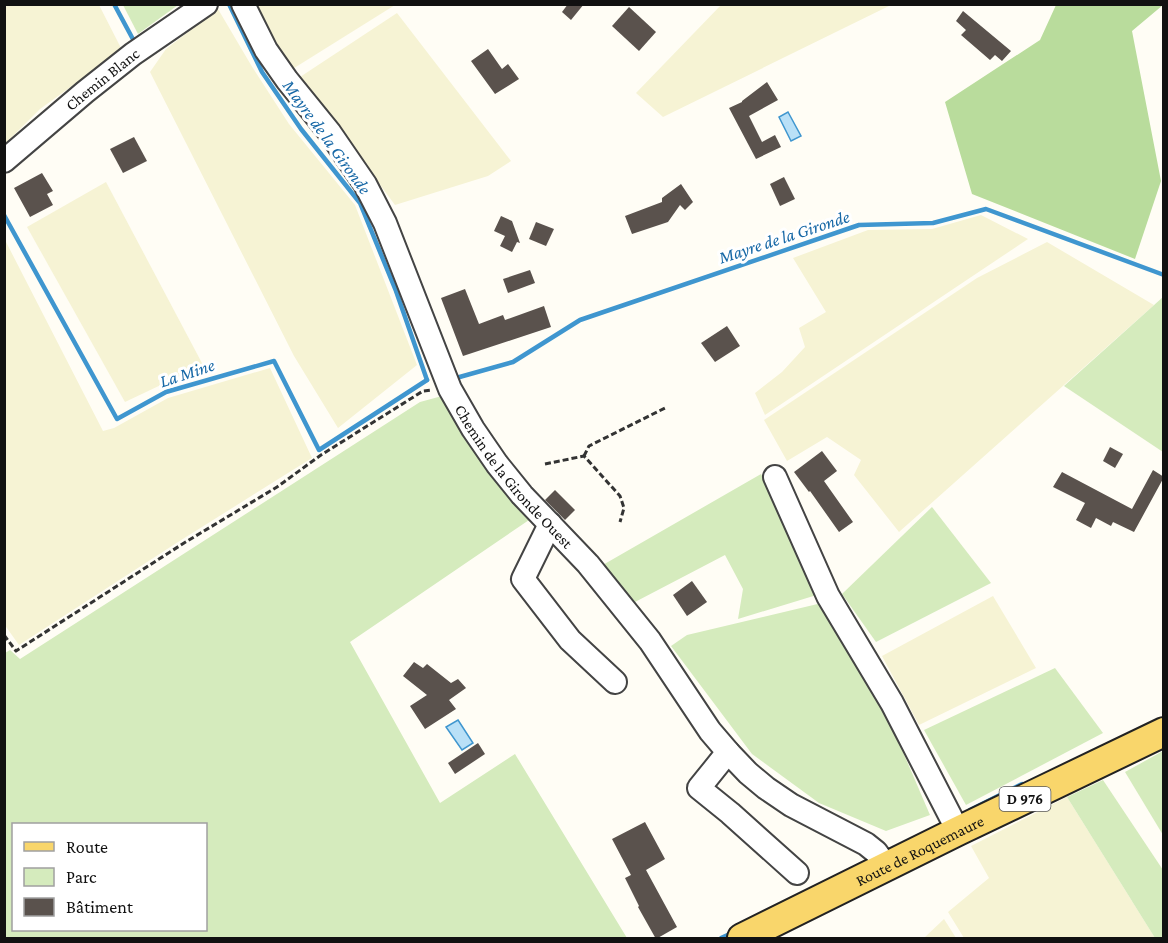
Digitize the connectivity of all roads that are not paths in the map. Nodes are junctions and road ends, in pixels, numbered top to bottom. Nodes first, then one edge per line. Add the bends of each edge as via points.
1 (206, 4) edge
2 (243, 4) edge
3 (4, 161) edge
4 (775, 477) dead end
5 (550, 524) junction
6 (615, 682) dead end
7 (1164, 732) edge
8 (728, 752) junction
9 (958, 831) junction
10 (887, 867) junction
11 (796, 873) dead end
12 (752, 937) edge

1 - 3 street, Chemin Blanc via 133,54
2 - 5 street, Chemin de la Gironde Ouest via 266,50 365,184 385,224 450,389 472,429 522,495
4 - 9 street via 828,596 892,704
5 - 6 street via 523,579 570,640
5 - 8 street, Chemin de la Gironde Ouest via 650,641
7 - 9 main road, Route de Roquemaure / D 976
8 - 10 street, Chemin de la Gironde Ouest via 766,788 866,844
8 - 11 street via 699,788
9 - 10 main road, Route de Roquemaure / D 976
10 - 12 main road, Route de Roquemaure / D 976

